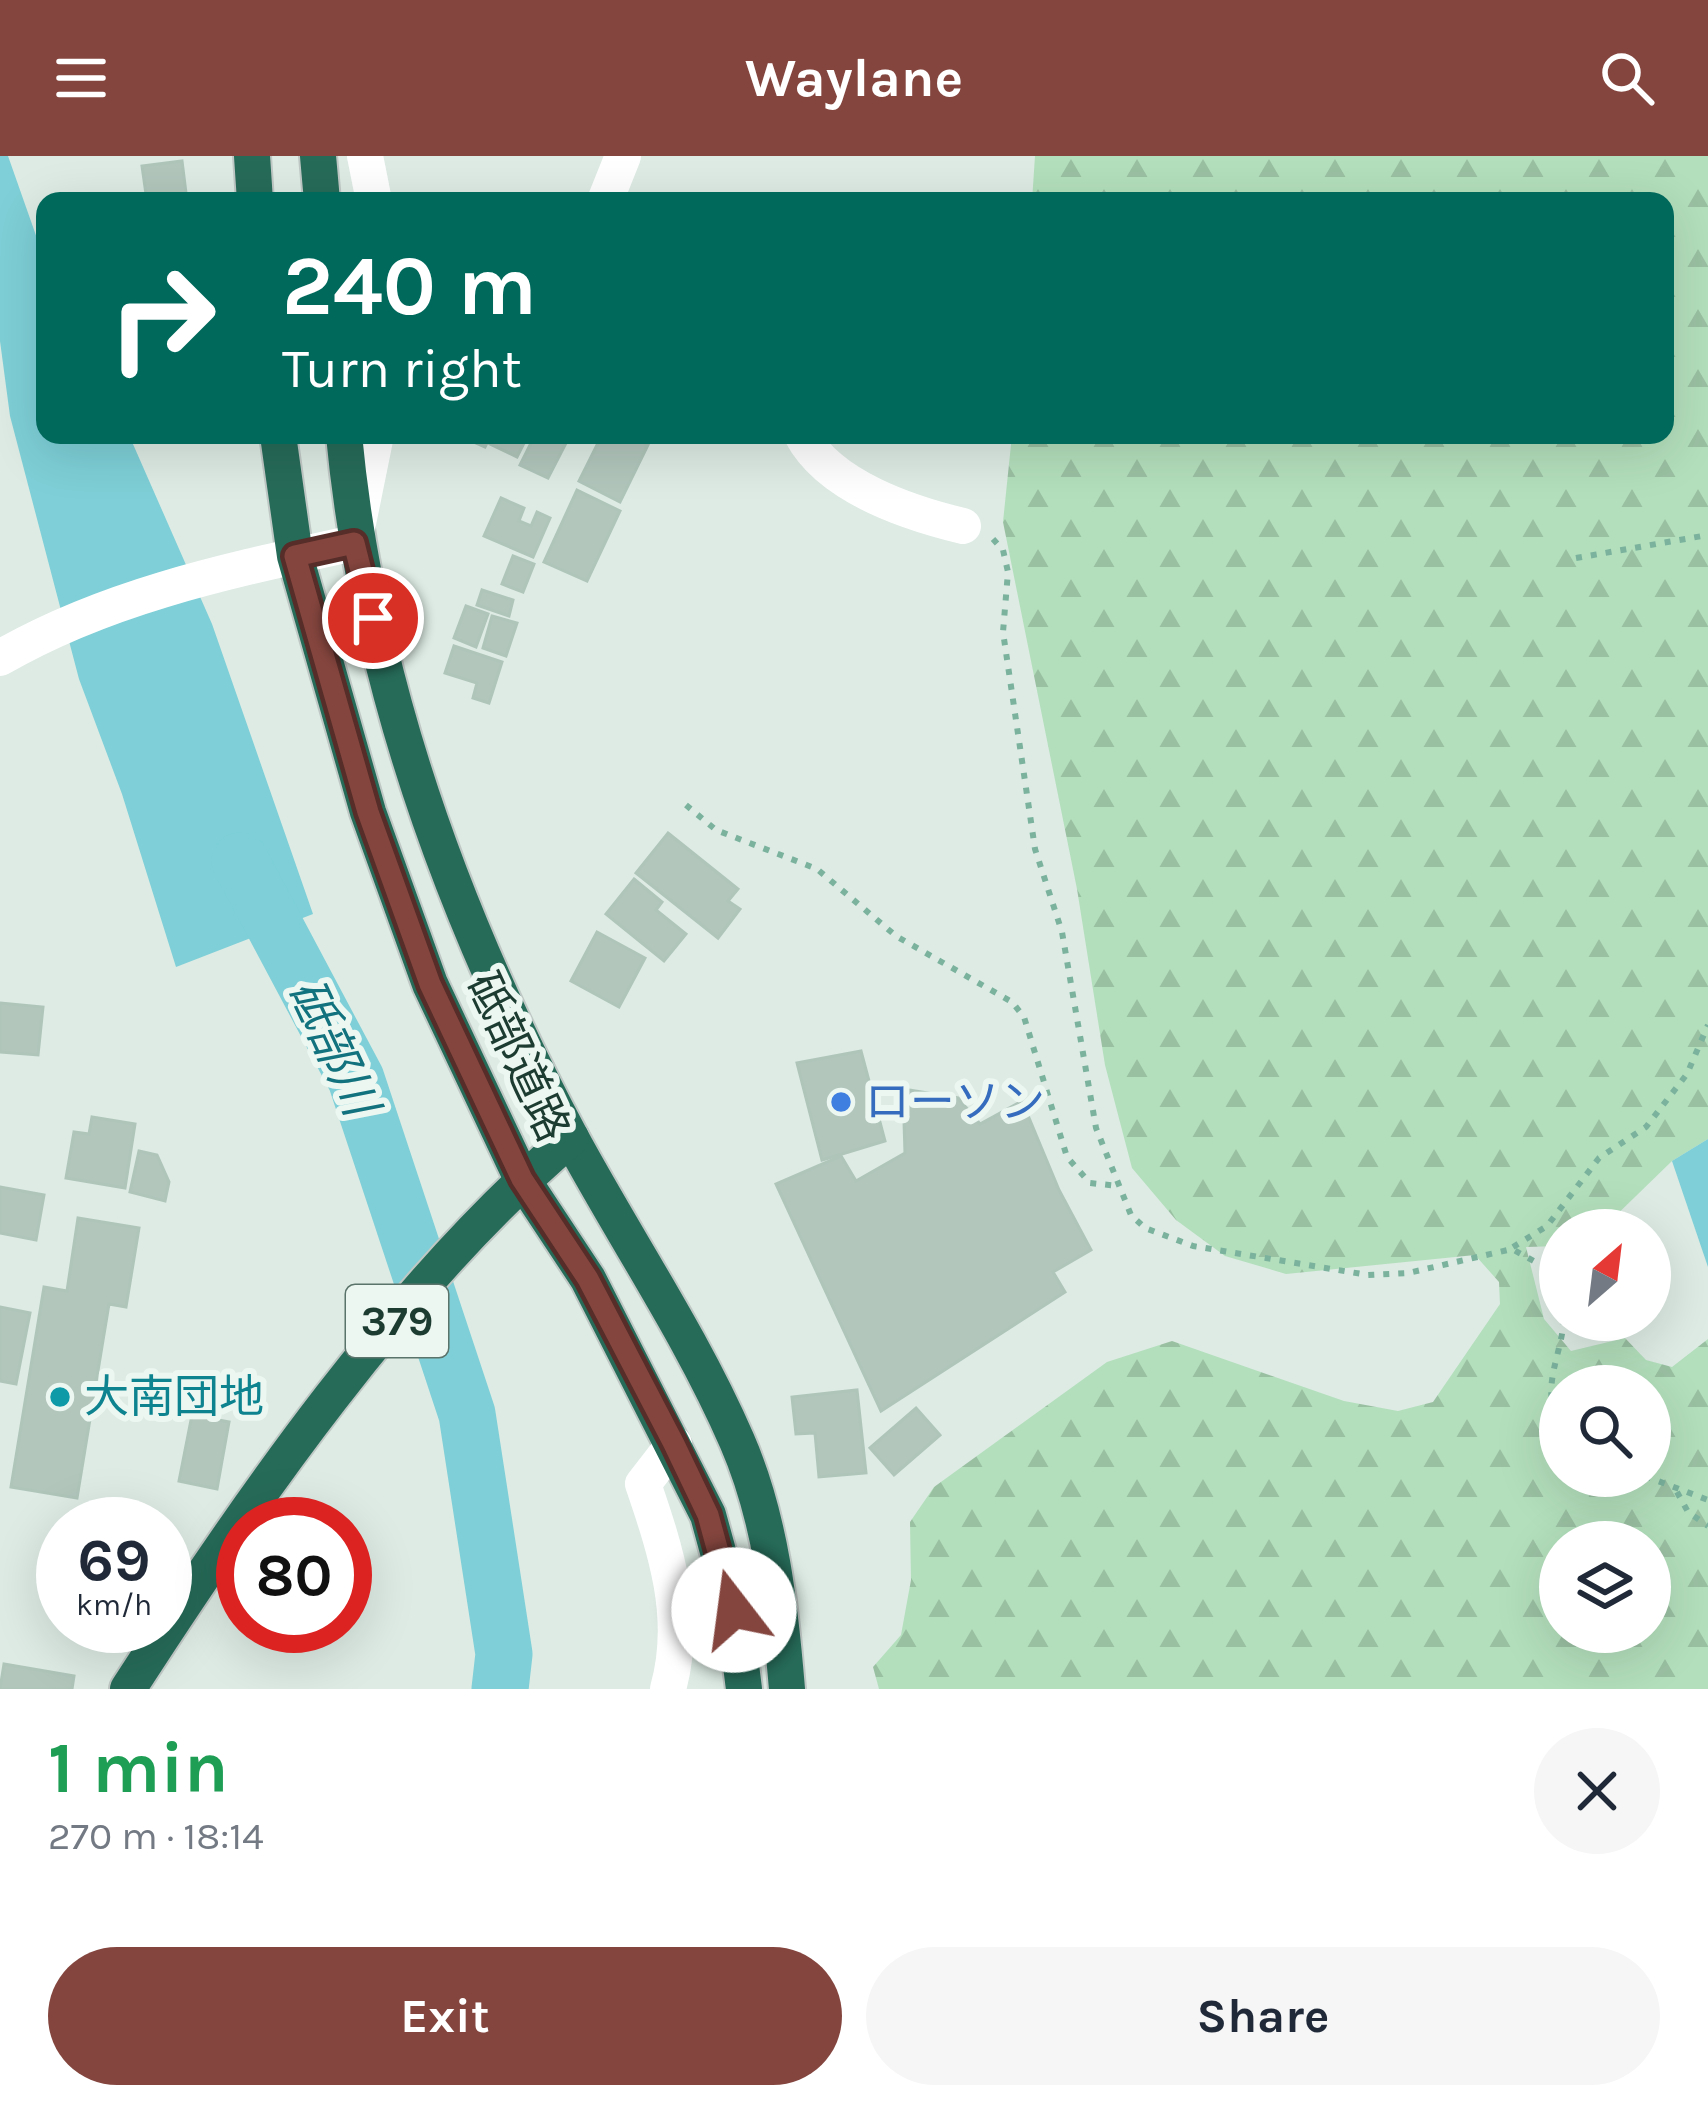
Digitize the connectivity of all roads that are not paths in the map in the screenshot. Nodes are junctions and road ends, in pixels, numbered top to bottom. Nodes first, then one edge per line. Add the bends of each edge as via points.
1 (252, 156) edge
2 (318, 156) edge
3 (364, 156) edge
4 (623, 156) edge
5 (254, 192) edge
6 (321, 192) edge
7 (372, 192) edge
8 (609, 192) edge
9 (279, 444) edge
10 (345, 444) edge
11 (374, 444) edge
12 (809, 444) edge
13 (962, 526) road end
14 (354, 543) junction
15 (295, 556) junction
16 (0, 658) edge
17 (571, 1138) junction
18 (522, 1179) junction
19 (674, 1444) junction
20 (128, 1689) edge
21 (668, 1689) edge
22 (744, 1689) edge
23 (787, 1689) edge

1 - 5 highway
2 - 6 highway
3 - 7 street
4 - 8 street
9 - 15 highway, 砥部道路
10 - 14 highway, 砥部道路
11 - 14 street
12 - 13 street via 825,464 883,498
14 - 15 street
14 - 17 highway, 砥部道路 via 454,890
15 - 16 street via 206,575 49,630
15 - 18 highway, 砥部道路 via 368,812 430,984
17 - 18 highway, 379
17 - 23 highway, 砥部道路 via 738,1443 779,1595
18 - 19 highway, 砥部道路 via 588,1279
18 - 20 highway, 379 via 327,1406
19 - 21 street via 643,1484 674,1573
19 - 22 highway, 砥部道路 via 708,1515 734,1610

